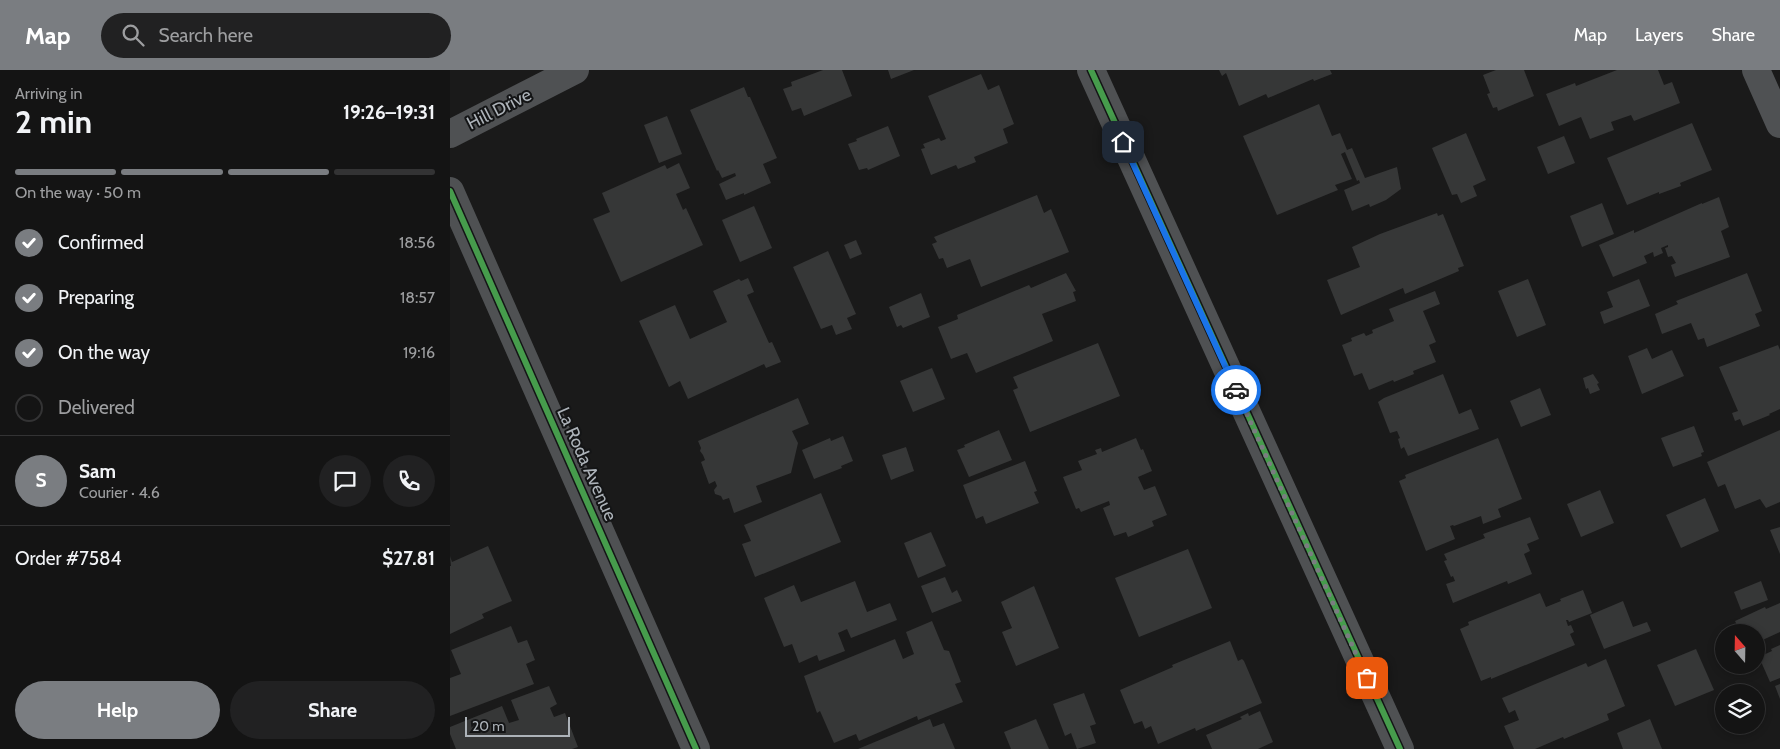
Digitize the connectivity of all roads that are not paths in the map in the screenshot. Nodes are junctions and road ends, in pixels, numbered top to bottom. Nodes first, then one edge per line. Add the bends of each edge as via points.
1 (575, 70) edge
2 (1091, 70) edge
3 (1756, 70) edge
4 (1780, 124) edge
5 (450, 134) edge
6 (450, 191) edge
7 (696, 749) edge
8 (1400, 749) edge

1 - 5 street, Hill Drive
2 - 8 street
3 - 4 street
6 - 7 street, La Roda Avenue

